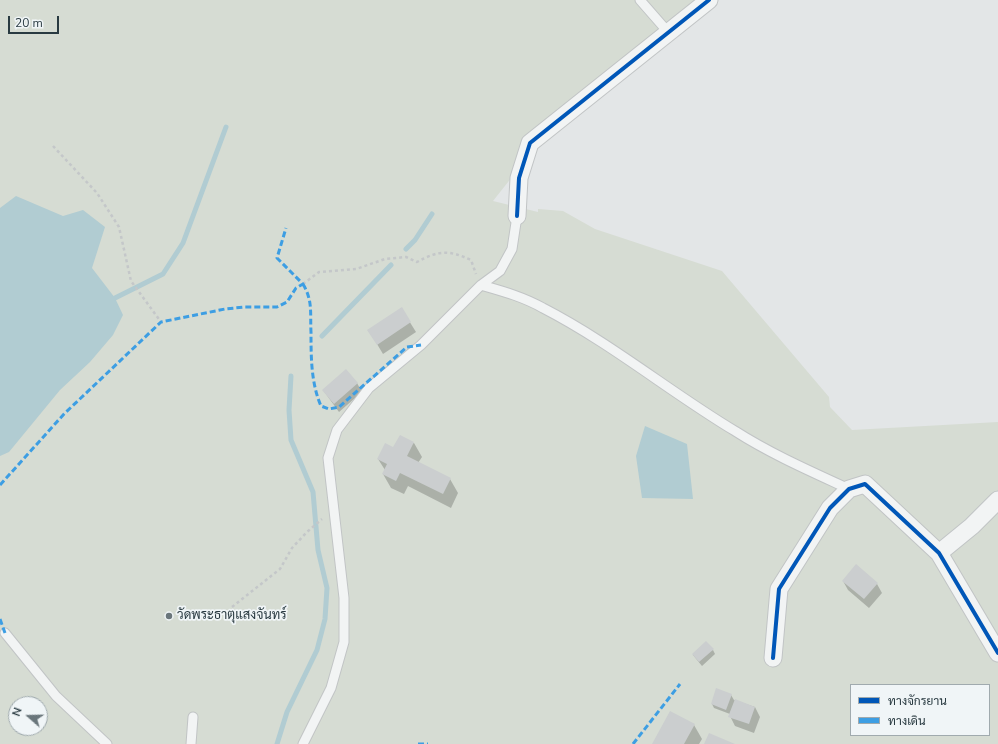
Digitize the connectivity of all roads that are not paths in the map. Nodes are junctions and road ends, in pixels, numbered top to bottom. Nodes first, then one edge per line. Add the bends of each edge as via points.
1 (640, 0) edge
2 (709, 0) edge
3 (668, 32) junction
4 (517, 216) joint
5 (480, 284) junction
6 (848, 489) junction
7 (998, 500) edge
8 (939, 553) junction
9 (5, 633) dead end
10 (998, 653) edge
11 (773, 658) dead end
12 (193, 716) dead end
13 (107, 744) edge
14 (191, 744) edge
15 (303, 744) edge

1 - 3 lane
2 - 3 street
3 - 4 street via 530,143 519,178
4 - 5 lane via 512,250 500,271
5 - 6 lane via 543,307 634,362 735,432
5 - 15 lane via 422,345 369,388 336,430 328,458 344,598 344,642 332,688
6 - 8 street via 865,484
6 - 11 street via 830,508 779,589
7 - 8 street
8 - 10 street
9 - 13 lane via 56,696
12 - 14 lane

